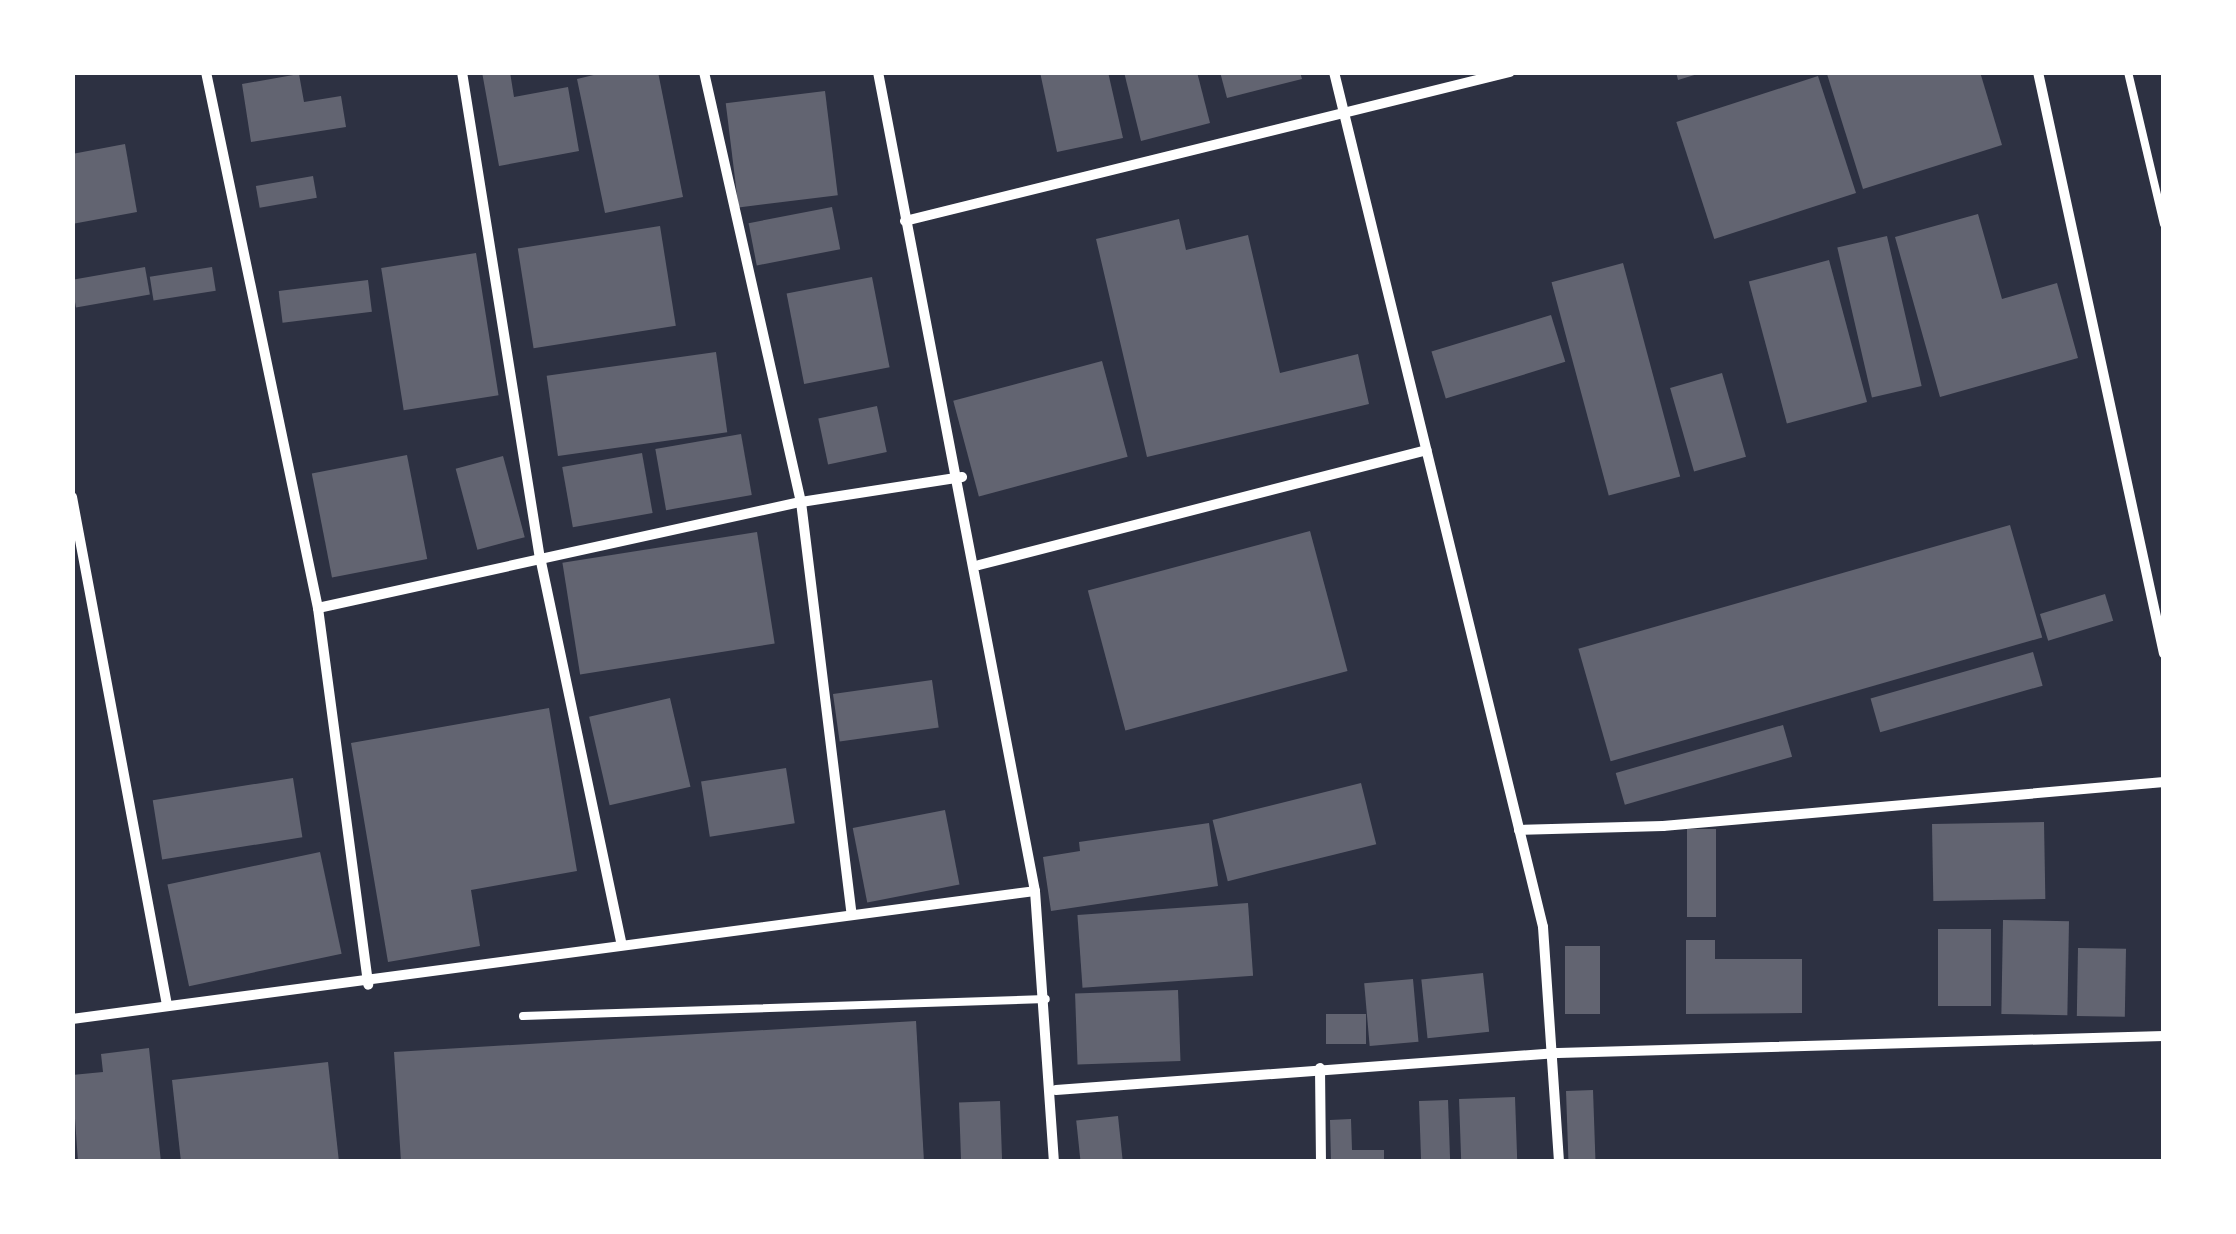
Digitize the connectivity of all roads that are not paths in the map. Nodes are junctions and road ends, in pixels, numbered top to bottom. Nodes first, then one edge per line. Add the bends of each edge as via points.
1 (206, 72) edge
2 (462, 72) edge
3 (704, 72) edge
4 (878, 72) edge
5 (1334, 72) edge
6 (1510, 72) edge
7 (2038, 72) edge
8 (2128, 72) edge
9 (1342, 116) junction
10 (2161, 200) edge
11 (905, 221) junction
12 (2164, 224) edge
13 (1426, 450) junction
14 (962, 478) junction
15 (72, 497) edge
16 (801, 502) junction
17 (540, 556) junction
18 (979, 565) junction
19 (318, 608) junction
20 (2164, 654) edge
21 (2164, 782) edge
22 (1519, 830) junction
23 (1035, 891) junction
24 (851, 912) junction
25 (620, 942) junction
26 (368, 985) junction
27 (1046, 999) junction
28 (167, 1005) junction
29 (523, 1016) dead end
30 (72, 1019) edge
31 (2164, 1036) edge
32 (1558, 1054) junction
33 (1320, 1068) junction
34 (1056, 1090) junction
35 (1054, 1162) edge
36 (1321, 1162) edge
37 (1559, 1162) edge

1 - 19 street
2 - 17 street
3 - 16 street
4 - 11 street
5 - 9 street
6 - 9 street
7 - 20 street
8 - 10 lane
9 - 11 street
9 - 13 street
10 - 12 lane
11 - 14 street
13 - 18 street
13 - 22 street
14 - 16 street
14 - 18 street
15 - 28 street
16 - 17 street
16 - 24 street
17 - 19 street
17 - 25 street
18 - 23 street
19 - 26 street
21 - 22 street via 1663,826
22 - 32 street via 1544,927
23 - 24 street
23 - 27 street
24 - 25 street
25 - 26 street
26 - 28 street
27 - 29 lane
27 - 34 street
28 - 30 street
31 - 32 street
32 - 33 street
32 - 37 street
33 - 34 street
33 - 36 street
34 - 35 street

